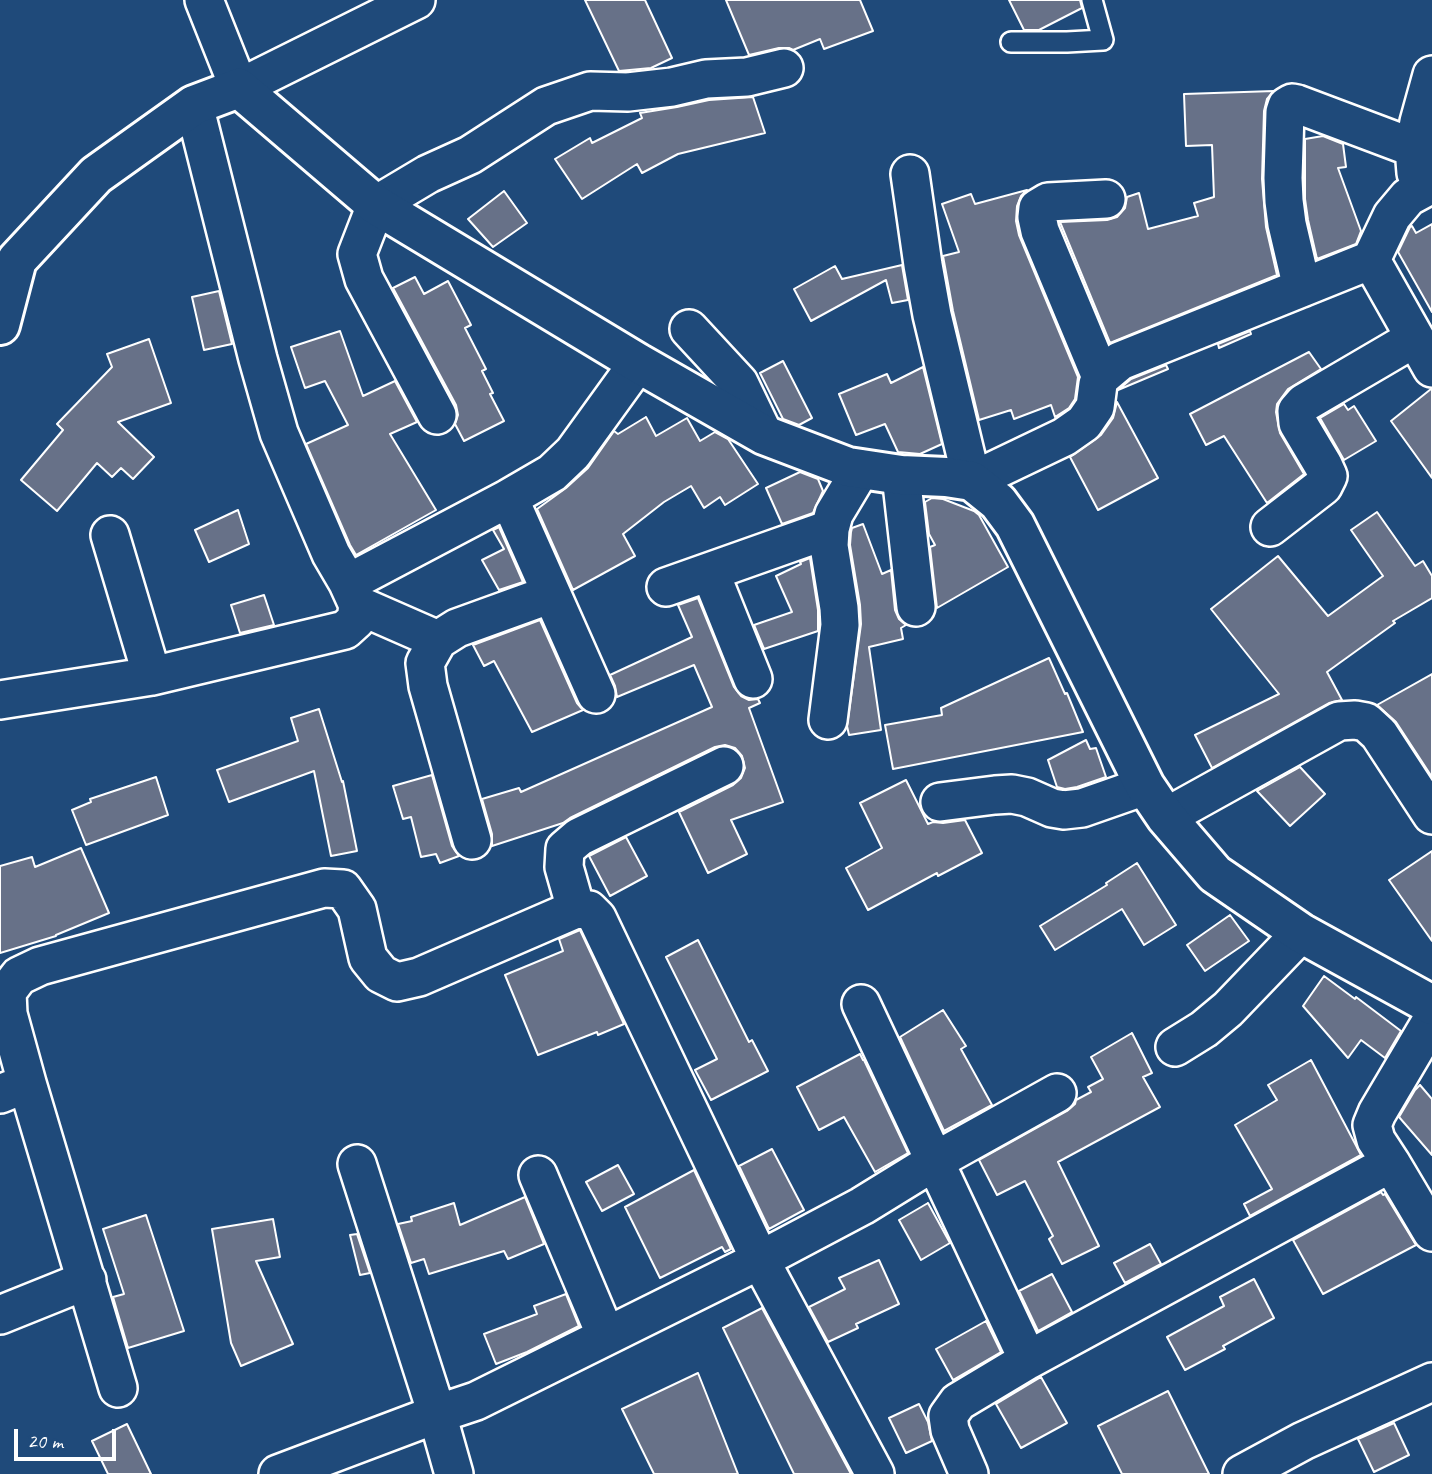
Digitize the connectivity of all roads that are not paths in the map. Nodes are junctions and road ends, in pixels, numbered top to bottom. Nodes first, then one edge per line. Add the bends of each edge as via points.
1 (204, 0) edge
2 (416, 0) edge
3 (1092, 0) edge
4 (1012, 42) dead end
5 (784, 68) dead end
6 (1432, 75) edge
7 (239, 88) junction
8 (194, 105) junction
9 (1414, 148) junction
10 (910, 174) dead end
11 (1425, 188) edge
12 (1106, 199) dead end
13 (376, 205) junction
14 (9, 251) edge
15 (1371, 260) junction
16 (1302, 288) junction
17 (0, 325) edge
18 (689, 329) dead end
19 (1424, 353) edge
20 (638, 363) junction
21 (1101, 377) junction
22 (437, 415) dead end
23 (764, 435) junction
24 (860, 469) junction
25 (901, 475) junction
26 (972, 481) junction
27 (509, 498) junction
28 (1270, 527) dead end
29 (830, 529) junction
30 (110, 535) dead end
31 (710, 572) junction
32 (666, 587) dead end
33 (353, 594) junction
34 (551, 594) junction
35 (916, 607) dead end
36 (438, 640) junction
37 (152, 676) junction
38 (753, 679) dead end
39 (596, 694) dead end
40 (0, 700) edge
41 (828, 720) dead end
42 (724, 766) dead end
43 (1145, 786) junction
44 (940, 802) dead end
45 (1432, 815) edge
46 (1166, 817) junction
47 (472, 840) dead end
48 (576, 909) junction
49 (1301, 933) junction
50 (861, 1004) dead end
51 (1432, 1005) edge
52 (1432, 1020) edge
53 (1175, 1047) dead end
54 (13, 1089) edge
55 (1057, 1093) dead end
56 (935, 1161) junction
57 (1391, 1163) junction
58 (357, 1164) dead end
59 (538, 1175) dead end
60 (1432, 1233) edge
61 (760, 1260) junction
62 (87, 1280) junction
63 (0, 1315) edge
64 (606, 1336) junction
65 (1028, 1360) junction
66 (1432, 1382) edge
67 (118, 1388) dead end
68 (437, 1414) junction
69 (278, 1474) edge
70 (454, 1474) edge
71 (875, 1474) edge
72 (970, 1474) edge
73 (1242, 1474) edge

1 - 7 street
2 - 7 street
3 - 4 lane via 1103,40
5 - 13 street via 672,87 590,91 545,106 470,155
6 - 9 street
7 - 8 street
7 - 13 street
8 - 14 street via 96,175
8 - 33 street via 279,433
9 - 11 street
9 - 16 street via 1297,104 1287,106 1284,201
10 - 26 street via 932,315
11 - 15 street via 1408,197 1392,216
12 - 21 street via 1048,202 1038,208 1037,217
13 - 20 street
13 - 22 street via 357,254 364,279
14 - 17 street
15 - 16 street
15 - 19 street
16 - 21 street via 1120,361
18 - 23 street via 739,383
19 - 28 street via 1304,402 1297,411 1298,422 1328,476 1323,486
20 - 23 street
20 - 27 street via 573,453
21 - 26 street via 1095,407 1084,424
23 - 24 street
24 - 25 street
24 - 29 street
25 - 26 street
25 - 35 street
26 - 43 street via 998,502 1015,525
27 - 33 street
27 - 34 street
29 - 31 street
29 - 41 street via 840,625
30 - 37 street
31 - 32 street
31 - 38 street
33 - 36 street
33 - 37 street via 356,620 345,631
34 - 36 street via 457,628
34 - 39 street
36 - 47 street via 425,663 428,686
37 - 40 street
42 - 48 street via 579,837 565,849 564,867
43 - 44 street via 1064,810 1012,794
43 - 46 street
45 - 46 street via 1379,734 1366,722 1355,720 1339,722
46 - 49 street via 1214,874
48 - 54 street via 397,982 381,974 368,958 357,909 343,889 324,888 40,966 19,976 7,992
48 - 61 street via 589,910 597,918
49 - 51 street
49 - 53 street via 1228,1009
50 - 56 street
52 - 57 street via 1372,1125
54 - 62 street
55 - 56 street
56 - 61 street
56 - 65 street
57 - 60 street
57 - 65 street
58 - 68 street
59 - 64 street
61 - 64 street
61 - 71 street
62 - 63 street
62 - 67 street
64 - 68 street via 476,1401
65 - 72 street via 958,1402 948,1416
66 - 73 street
68 - 69 street
68 - 70 street

